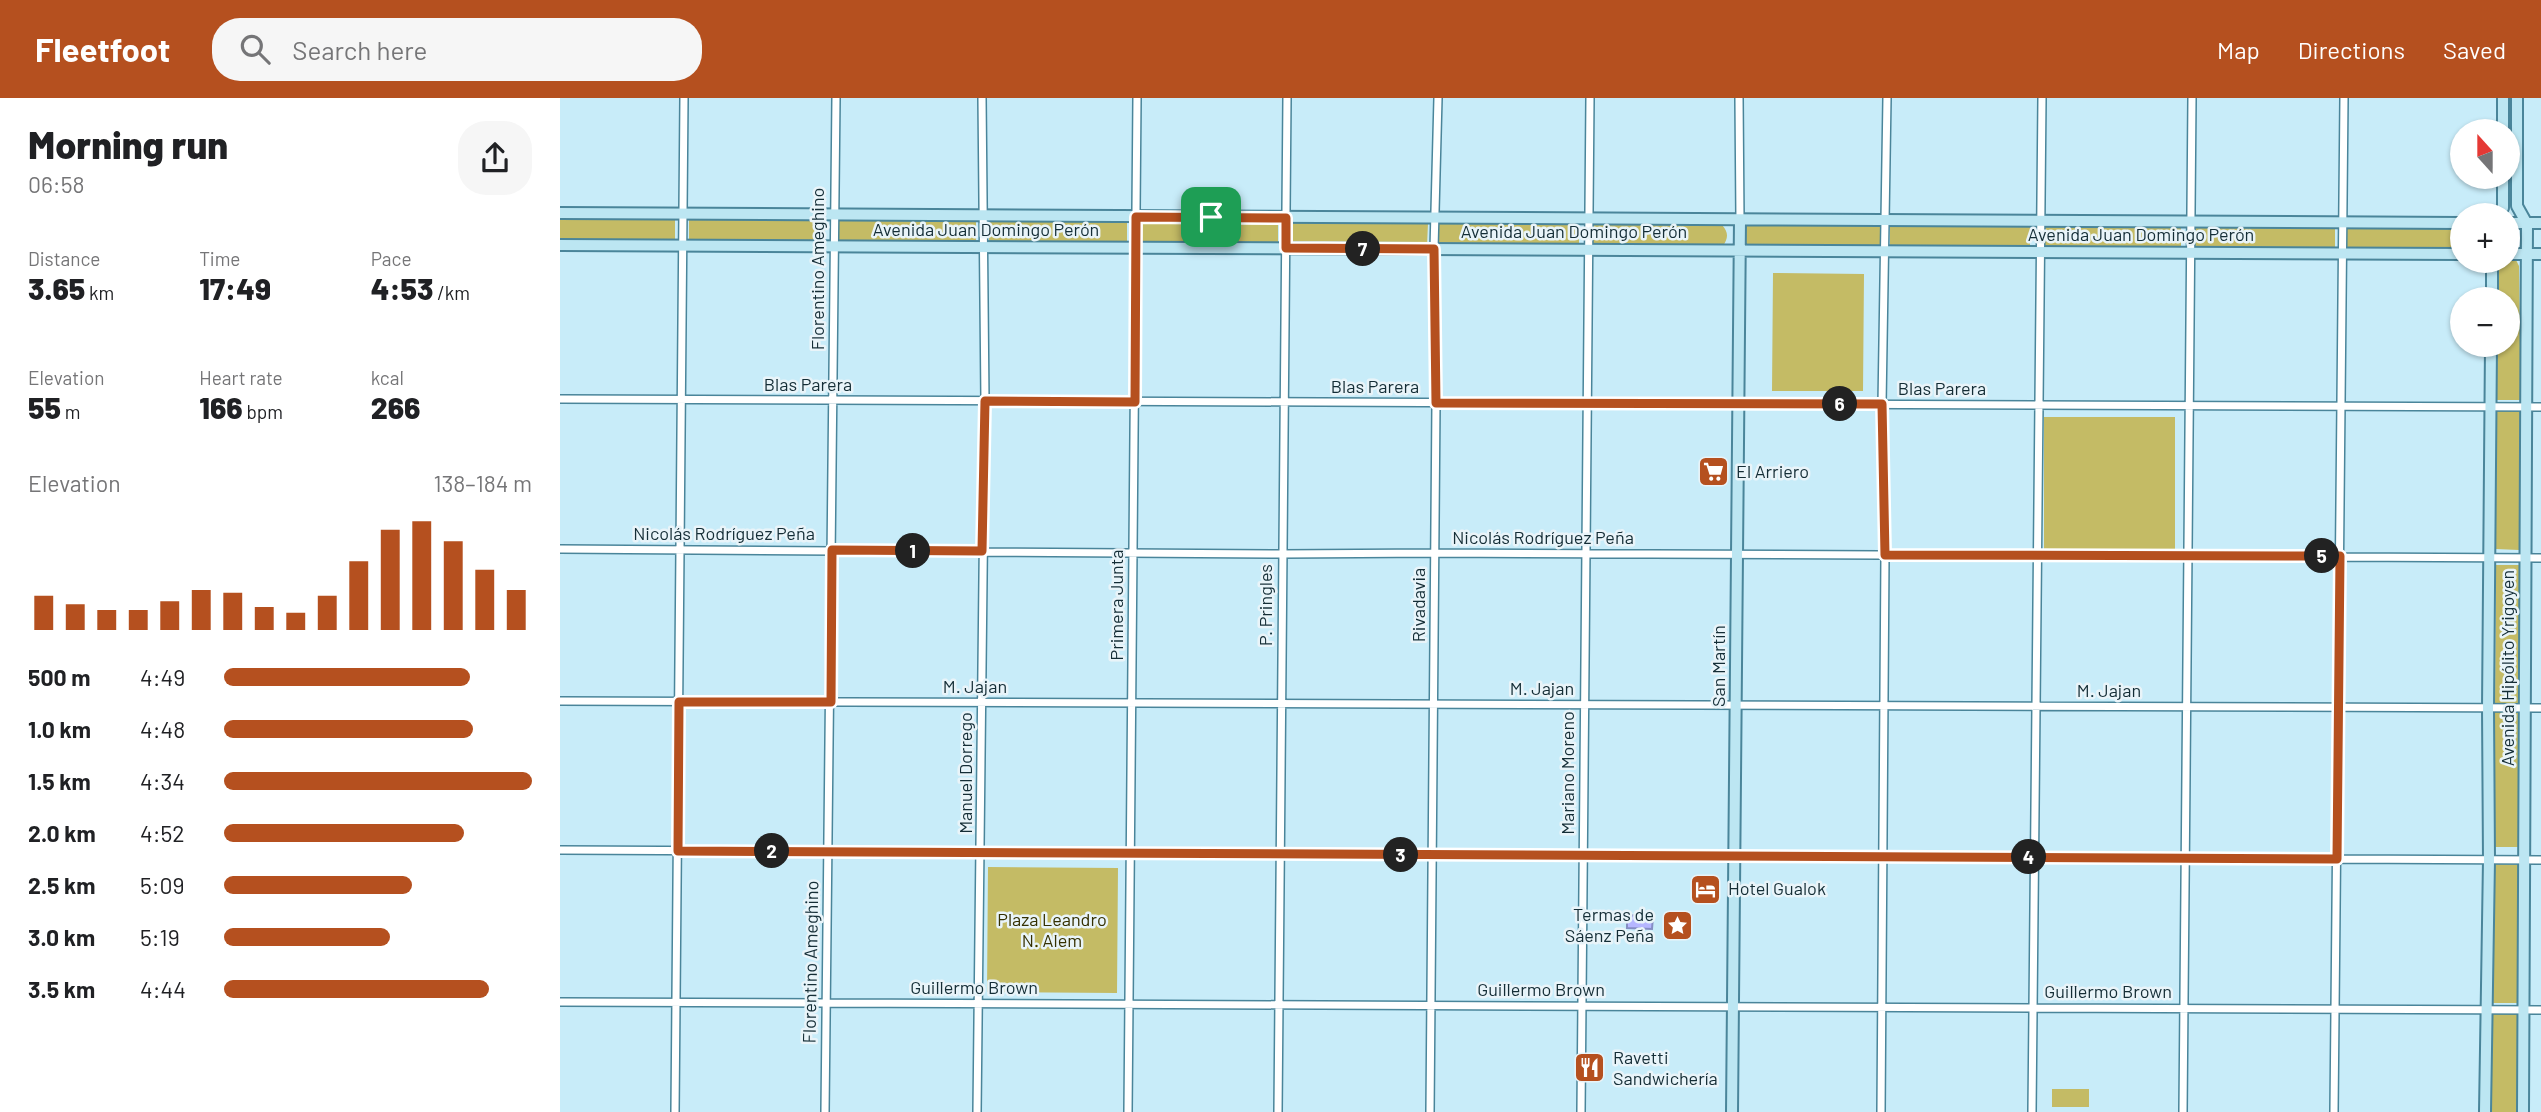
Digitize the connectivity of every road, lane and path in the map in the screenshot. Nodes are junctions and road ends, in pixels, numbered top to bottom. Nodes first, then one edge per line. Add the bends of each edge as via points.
1 (684, 98) edge
2 (835, 98) edge
3 (982, 98) edge
4 (1137, 98) edge
5 (1287, 98) edge
6 (1438, 98) edge
7 (1590, 98) edge
8 (1739, 98) edge
9 (1887, 98) edge
10 (2042, 98) edge
11 (2192, 98) edge
12 (2344, 98) edge
13 (2503, 98) edge
14 (2517, 98) edge
15 (2503, 119) edge
16 (560, 213) edge
17 (683, 215) junction
18 (835, 216) junction
19 (983, 217) junction
20 (1136, 217) junction
21 (1286, 218) junction
22 (1435, 218) junction
23 (1589, 219) junction
24 (1740, 220) junction
25 (1886, 220) junction
26 (2041, 221) junction
27 (2191, 222) junction
28 (2343, 223) junction
29 (2450, 223) edge
30 (2520, 223) edge
31 (2528, 223) junction
32 (2541, 223) edge
33 (560, 245) edge
34 (682, 246) junction
35 (834, 246) junction
36 (983, 248) junction
37 (1136, 248) junction
38 (1286, 248) junction
39 (1434, 249) junction
40 (1588, 250) junction
41 (1740, 250) junction
42 (1884, 252) junction
43 (2040, 252) junction
44 (2191, 252) junction
45 (2342, 253) junction
46 (2450, 254) edge
47 (2520, 254) edge
48 (2527, 254) junction
49 (2541, 254) edge
50 (2491, 357) edge
51 (560, 399) edge
52 (681, 400) junction
53 (833, 400) junction
54 (985, 401) junction
55 (1135, 402) junction
56 (1284, 402) junction
57 (1436, 403) junction
58 (1587, 403) junction
59 (1739, 404) junction
60 (1882, 404) junction
61 (2039, 405) junction
62 (2190, 405) junction
63 (2341, 406) junction
64 (2490, 407) junction
65 (2527, 407) junction
66 (2541, 407) edge
67 (560, 549) edge
68 (680, 550) junction
69 (832, 550) junction
70 (982, 551) junction
71 (1132, 553) junction
72 (1435, 553) junction
73 (1282, 554) junction
74 (1737, 554) junction
75 (1586, 555) junction
76 (1885, 555) junction
77 (2038, 555) junction
78 (2188, 556) junction
79 (2340, 556) junction
80 (2526, 558) junction
81 (2541, 558) edge
82 (2489, 559) junction
83 (560, 701) edge
84 (679, 702) junction
85 (831, 702) junction
86 (983, 703) junction
87 (1132, 703) junction
88 (1282, 704) junction
89 (1434, 704) junction
90 (1585, 705) junction
91 (1736, 705) junction
92 (1883, 706) junction
93 (2037, 706) junction
94 (2187, 707) junction
95 (2339, 707) junction
96 (2488, 708) junction
97 (2525, 708) junction
98 (2541, 708) edge
99 (560, 850) edge
100 (678, 851) junction
101 (830, 852) junction
102 (982, 853) junction
103 (1131, 853) junction
104 (1281, 854) junction
105 (1433, 855) junction
106 (1584, 855) junction
107 (1735, 856) junction
108 (1883, 857) junction
109 (2036, 858) junction
110 (2186, 858) junction
111 (2337, 859) junction
112 (2489, 860) junction
113 (2525, 860) junction
114 (2541, 860) edge
115 (560, 1002) edge
116 (677, 1002) junction
117 (825, 1003) junction
118 (977, 1004) junction
119 (1130, 1004) junction
120 (1280, 1005) junction
121 (1431, 1005) junction
122 (1582, 1006) junction
123 (1734, 1006) junction
124 (1881, 1007) junction
125 (2034, 1008) junction
126 (2185, 1008) junction
127 (2336, 1009) junction
128 (2486, 1010) junction
129 (2523, 1010) junction
130 (2541, 1010) edge
131 (675, 1112) edge
132 (825, 1112) edge
133 (977, 1112) edge
134 (1128, 1112) edge
135 (1278, 1112) edge
136 (1430, 1112) edge
137 (1581, 1112) edge
138 (1732, 1112) edge
139 (1881, 1112) edge
140 (2032, 1112) edge
141 (2183, 1112) edge
142 (2334, 1112) edge
143 (2485, 1112) edge
144 (2523, 1112) edge

1 - 17 street
2 - 18 street, Florentino Ameghino
3 - 19 street, Manuel Dorrego
4 - 20 street, Primera Junta
5 - 21 street, P. Pringles
6 - 22 street, Rivadavia
7 - 23 street, Mariano Moreno
8 - 24 street
9 - 25 street
10 - 26 street
11 - 27 street
12 - 28 street
13 - 15 main road
14 - 31 main road via 2517,206
16 - 17 main road, Avenida Juan Domingo Perón
17 - 18 main road, Avenida Juan Domingo Perón
17 - 34 street
18 - 19 main road, Avenida Juan Domingo Perón
18 - 35 street, Florentino Ameghino
19 - 20 main road, Avenida Juan Domingo Perón
19 - 36 street, Manuel Dorrego
20 - 21 main road, Avenida Juan Domingo Perón
20 - 37 street, Primera Junta
21 - 22 main road, Avenida Juan Domingo Perón
21 - 38 street, P. Pringles
22 - 23 main road, Avenida Juan Domingo Perón
22 - 39 street, Rivadavia
23 - 24 main road, Avenida Juan Domingo Perón
23 - 40 street, Mariano Moreno
24 - 25 main road, Avenida Juan Domingo Perón
24 - 41 main road, San Martín
25 - 26 main road, Avenida Juan Domingo Perón
25 - 42 street
26 - 27 main road, Avenida Juan Domingo Perón
26 - 43 street
27 - 28 main road, Avenida Juan Domingo Perón
27 - 44 street
28 - 29 main road, Avenida Juan Domingo Perón
28 - 45 street
30 - 31 main road
31 - 32 main road
31 - 48 main road, Avenida Hipólito Yrigoyen
33 - 34 main road, Avenida Juan Domingo Perón
34 - 35 main road, Avenida Juan Domingo Perón
34 - 52 street
35 - 36 main road, Avenida Juan Domingo Perón
35 - 53 street, Florentino Ameghino
36 - 37 main road, Avenida Juan Domingo Perón
36 - 54 street, Manuel Dorrego
37 - 38 main road, Avenida Juan Domingo Perón
37 - 55 street, Primera Junta
38 - 39 main road, Avenida Juan Domingo Perón
38 - 56 street, P. Pringles
39 - 40 main road, Avenida Juan Domingo Perón
39 - 57 street, Rivadavia
40 - 41 main road, Avenida Juan Domingo Perón
40 - 58 street, Mariano Moreno
41 - 42 main road, Avenida Juan Domingo Perón
41 - 59 main road, San Martín
42 - 43 main road, Avenida Juan Domingo Perón
42 - 60 street
43 - 44 main road, Avenida Juan Domingo Perón
43 - 61 street
44 - 45 main road, Avenida Juan Domingo Perón
44 - 62 street
45 - 46 main road, Avenida Juan Domingo Perón
45 - 63 street
47 - 48 main road
48 - 49 main road
48 - 65 main road, Avenida Hipólito Yrigoyen
50 - 64 main road, Avenida Hipólito Yrigoyen
51 - 52 street, Blas Parera
52 - 53 street, Blas Parera
52 - 68 street
53 - 54 street, Blas Parera
53 - 69 street, Florentino Ameghino
54 - 55 street, Blas Parera
54 - 70 street, Manuel Dorrego
55 - 56 street, Blas Parera
55 - 71 street, Primera Junta
56 - 57 street, Blas Parera
56 - 73 street, P. Pringles
57 - 58 street, Blas Parera
57 - 72 street, Rivadavia
58 - 59 street, Blas Parera
58 - 75 street, Mariano Moreno
59 - 60 street, Blas Parera
59 - 74 main road, San Martín
60 - 61 street, Blas Parera
60 - 76 street
61 - 62 street, Blas Parera
61 - 77 street
62 - 63 street, Blas Parera
62 - 78 street
63 - 64 street, Blas Parera
63 - 79 street
64 - 65 street, Blas Parera
64 - 82 main road, Avenida Hipólito Yrigoyen
65 - 66 street, Blas Parera
65 - 80 main road, Avenida Hipólito Yrigoyen
67 - 68 street, Nicolás Rodríguez Peña
68 - 69 street, Nicolás Rodríguez Peña
68 - 84 street
69 - 70 street, Nicolás Rodríguez Peña
69 - 85 street, Florentino Ameghino
70 - 71 street, Nicolás Rodríguez Peña
70 - 86 street, Manuel Dorrego
71 - 73 street, Nicolás Rodríguez Peña
71 - 87 street, Primera Junta
72 - 73 street, Nicolás Rodríguez Peña
72 - 75 street, Nicolás Rodríguez Peña
72 - 89 street, Rivadavia
73 - 88 street, P. Pringles
74 - 75 street, Nicolás Rodríguez Peña
74 - 76 street, Nicolás Rodríguez Peña
74 - 91 main road, San Martín
75 - 90 street, Mariano Moreno
76 - 77 street, Nicolás Rodríguez Peña
76 - 92 street
77 - 78 street, Nicolás Rodríguez Peña
77 - 93 street
78 - 79 street, Nicolás Rodríguez Peña
78 - 94 street
79 - 82 street, Nicolás Rodríguez Peña
79 - 95 street
80 - 81 street, Nicolás Rodríguez Peña
80 - 82 street, Nicolás Rodríguez Peña
80 - 97 main road, Avenida Hipólito Yrigoyen
82 - 96 main road, Avenida Hipólito Yrigoyen
83 - 84 street, M. Jajan
84 - 85 street, M. Jajan
84 - 100 street
85 - 86 street, M. Jajan
85 - 101 street, Florentino Ameghino
86 - 87 street, M. Jajan
86 - 102 street, Manuel Dorrego
87 - 88 street, M. Jajan
87 - 103 street, Primera Junta
88 - 89 street, M. Jajan
88 - 104 street, P. Pringles
89 - 90 street, M. Jajan
89 - 105 street, Rivadavia
90 - 91 street, M. Jajan
90 - 106 street, Mariano Moreno
91 - 92 street, M. Jajan
91 - 107 main road, San Martín
92 - 93 street, M. Jajan
92 - 108 street
93 - 94 street, M. Jajan
93 - 109 street
94 - 95 street, M. Jajan
94 - 110 street
95 - 96 street, M. Jajan
95 - 111 street
96 - 97 street, M. Jajan
96 - 112 main road, Avenida Hipólito Yrigoyen
97 - 98 street, M. Jajan
97 - 113 main road, Avenida Hipólito Yrigoyen
99 - 100 street
100 - 101 street
100 - 116 street
101 - 102 street
101 - 117 street, Florentino Ameghino
102 - 103 street
102 - 118 street, Manuel Dorrego
103 - 104 street
103 - 119 street, Primera Junta
104 - 105 street
104 - 120 street, P. Pringles
105 - 106 street
105 - 121 street, Rivadavia
106 - 107 street
106 - 122 street, Mariano Moreno
107 - 108 street
107 - 123 main road, San Martín
108 - 109 street
108 - 124 street
109 - 110 street
109 - 125 street
110 - 111 street
110 - 126 street
111 - 112 street
111 - 127 street
112 - 113 street
112 - 128 main road, Avenida Hipólito Yrigoyen
113 - 114 street
113 - 129 main road, Avenida Hipólito Yrigoyen
115 - 116 street, Guillermo Brown
116 - 117 street, Guillermo Brown
116 - 131 street
117 - 118 street, Guillermo Brown
117 - 132 street, Florentino Ameghino
118 - 119 street, Guillermo Brown
118 - 133 street, Manuel Dorrego
119 - 120 street, Guillermo Brown
119 - 134 street, Primera Junta
120 - 121 street, Guillermo Brown
120 - 135 street, P. Pringles
121 - 122 street, Guillermo Brown
121 - 136 street, Rivadavia
122 - 123 street, Guillermo Brown
122 - 137 street, Mariano Moreno
123 - 124 street, Guillermo Brown
123 - 138 main road, San Martín
124 - 125 street, Guillermo Brown
124 - 139 street
125 - 126 street, Guillermo Brown
125 - 140 street
126 - 127 street, Guillermo Brown
126 - 141 street
127 - 128 street, Guillermo Brown
127 - 142 street
128 - 129 street, Guillermo Brown
128 - 143 main road, Avenida Hipólito Yrigoyen
129 - 130 street, Guillermo Brown
129 - 144 main road, Avenida Hipólito Yrigoyen

